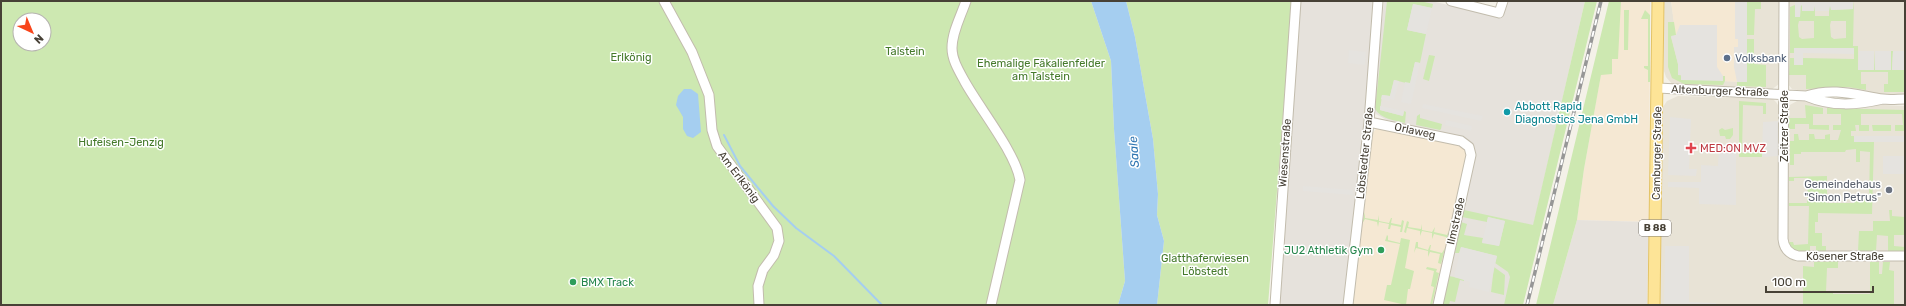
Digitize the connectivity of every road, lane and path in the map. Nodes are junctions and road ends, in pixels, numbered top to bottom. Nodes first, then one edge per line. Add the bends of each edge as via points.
1 (664, 1) edge
2 (966, 1) edge
3 (1296, 1) edge
4 (1378, 1) edge
5 (1451, 1) edge
6 (1503, 1) edge
7 (1658, 1) edge
8 (1784, 1) edge
9 (1658, 88) junction
10 (1783, 94) junction
11 (1905, 99) edge
12 (1369, 122) junction
13 (1461, 140) joint
14 (1786, 250) joint
15 (1905, 256) edge
16 (759, 305) edge
17 (991, 305) edge
18 (1275, 305) edge
19 (1348, 305) edge
20 (1438, 305) edge
21 (1654, 305) edge

1 - 16 street, Am Erlkönig via 692,52 709,95 712,130 717,146 777,228 779,241 774,255 763,270 758,286
2 - 17 street via 953,37 953,56 977,104 1018,167 1020,180
3 - 18 street, Wiesenstraße
4 - 12 street, Löbstedter Straße
5 - 6 street via 1499,13
7 - 9 main road, Camburger Straße / B 88
8 - 10 street, Zeitzer Straße
9 - 10 street, Altenburger Straße
9 - 21 main road, Camburger Straße / B 88
10 - 11 street, Altenburger Straße via 1806,96 1820,102 1846,104
10 - 14 street, Zeitzer Straße via 1783,239
12 - 13 street, Orlaweg
12 - 19 street, Löbstedter Straße
13 - 20 street, Ilmstraße via 1469,147 1471,155
14 - 15 street, Kösener Straße via 1798,256

